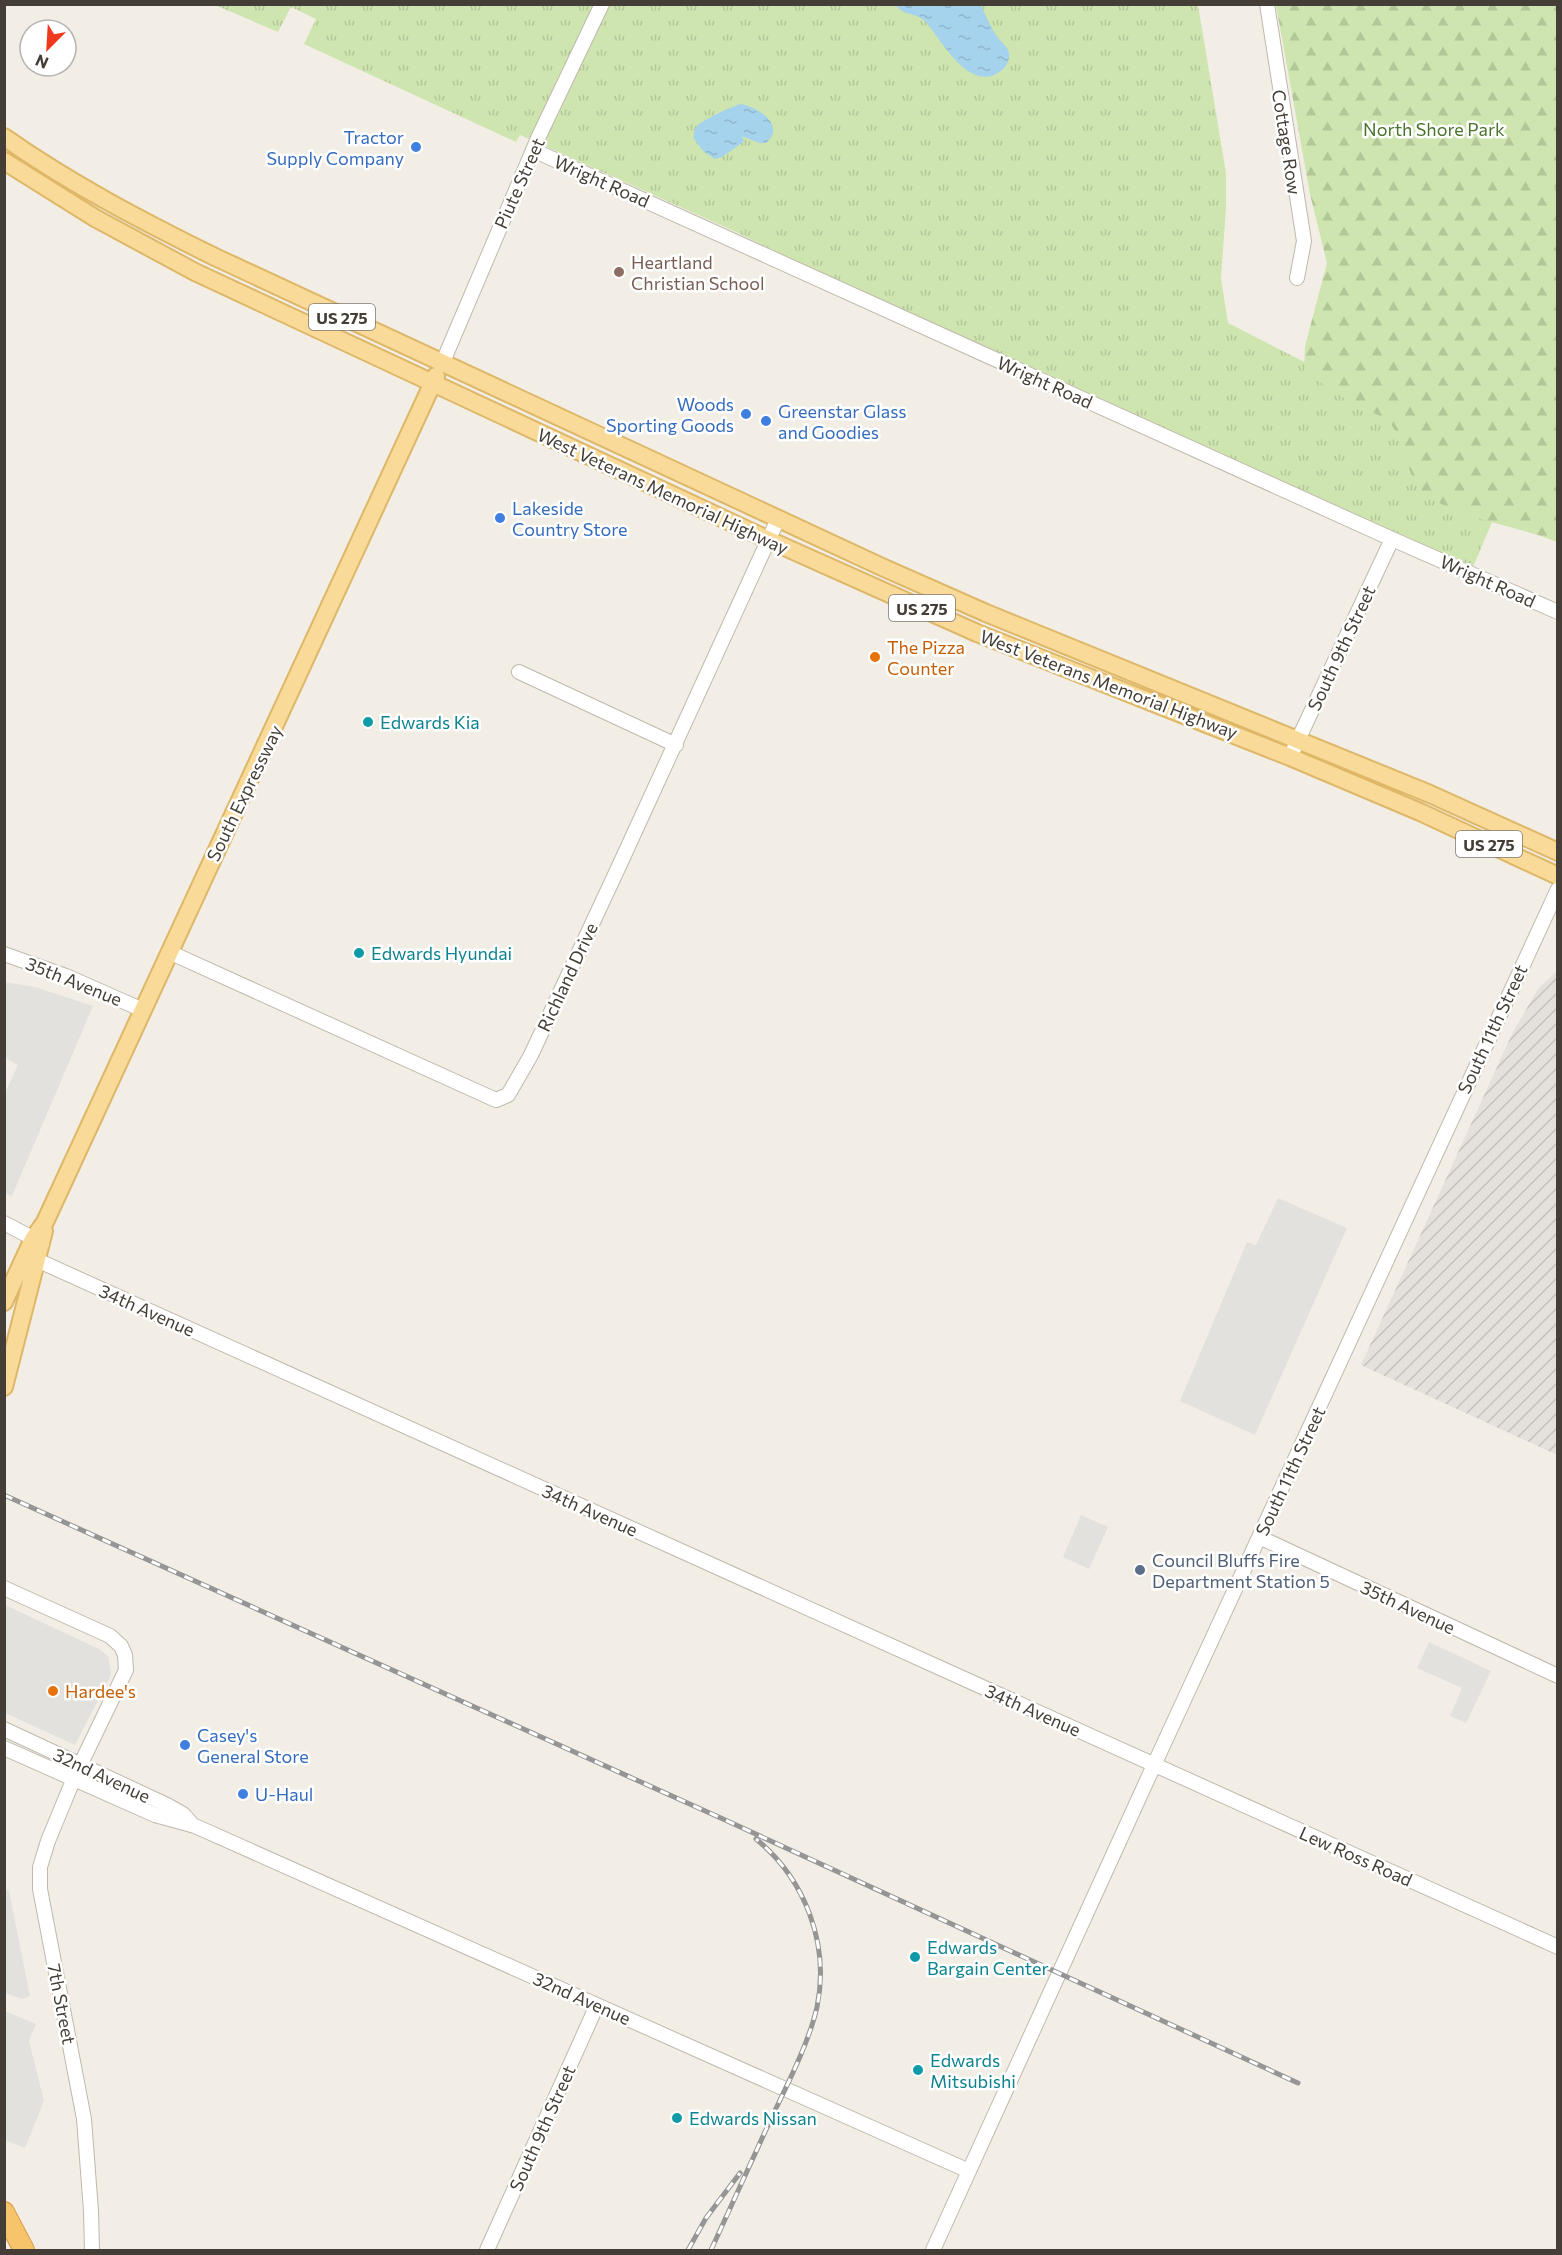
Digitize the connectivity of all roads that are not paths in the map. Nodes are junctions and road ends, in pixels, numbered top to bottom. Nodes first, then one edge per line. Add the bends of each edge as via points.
1 (602, 4) edge
2 (1267, 4) edge
3 (4, 136) edge
4 (533, 150) junction
5 (4, 161) edge
6 (1297, 278) dead end
7 (442, 364) junction
8 (433, 384) junction
9 (778, 519) junction
10 (1392, 539) junction
11 (769, 540) junction
12 (1557, 612) edge
13 (519, 672) dead end
14 (1298, 738) junction
15 (675, 745) junction
16 (1290, 757) junction
17 (1557, 852) edge
18 (1557, 876) edge
19 (1557, 889) edge
20 (169, 952) junction
21 (4, 954) edge
22 (143, 1010) junction
23 (4, 1222) edge
24 (38, 1241) junction
25 (32, 1258) junction
26 (4, 1302) edge
27 (4, 1387) edge
28 (1259, 1538) junction
29 (4, 1588) edge
30 (1557, 1676) edge
31 (4, 1730) edge
32 (4, 1748) edge
33 (81, 1765) junction
34 (1154, 1765) junction
35 (74, 1778) junction
36 (195, 1826) junction
37 (1557, 1947) edge
38 (597, 2005) junction
39 (969, 2171) junction
40 (4, 2212) edge
41 (24, 2250) edge
42 (92, 2250) edge
43 (487, 2250) edge
44 (933, 2250) edge

1 - 4 street, Piute Street
2 - 6 street, Cottage Row via 1304,241
3 - 7 main road, US 275 via 125,212
4 - 7 street, Piute Street
4 - 10 street, Wright Road
5 - 8 main road, US 275 via 138,243
7 - 8 main road, South Expressway
7 - 9 main road, West Veterans Memorial Highway / US 275
8 - 11 main road, West Veterans Memorial Highway / US 275
8 - 20 main road, South Expressway
9 - 11 street, Richland Drive
9 - 14 main road, West Veterans Memorial Highway / US 275 via 986,613
10 - 12 street, Wright Road
10 - 14 street, South 9th Street
11 - 15 street, Richland Drive
11 - 16 main road, West Veterans Memorial Highway / US 275 via 977,633
13 - 15 street
14 - 16 street, South 9th Street
14 - 17 main road, West Veterans Memorial Highway / US 275
15 - 20 street, Richland Drive via 531,1055 516,1085 503,1098 496,1100
16 - 18 main road, West Veterans Memorial Highway / US 275
19 - 28 street, South 11th Street
20 - 22 main road, South Expressway
21 - 22 street, 35th Avenue
22 - 24 main road, South Expressway
23 - 24 street
24 - 25 main road, South Expressway
25 - 26 main road, South Expressway
25 - 27 main road, South Expressway
25 - 34 street, 34th Avenue
28 - 30 street, 35th Avenue
28 - 34 street, South 11th Street
29 - 33 street, 7th Street via 110,1636 125,1655 123,1679
31 - 33 street, 32nd Avenue
32 - 35 street, 32nd Avenue
33 - 35 street, 7th Street
33 - 36 street, 32nd Avenue via 167,1805
34 - 37 street, Lew Ross Road
34 - 39 street, South 11th Street
35 - 36 street, 32nd Avenue via 155,1815
35 - 42 street, 7th Street via 41,1859 40,1877 84,2119
36 - 38 street, 32nd Avenue
38 - 39 street, 32nd Avenue
38 - 43 street, South 9th Street
39 - 44 street, South 11th Street
40 - 41 highway

